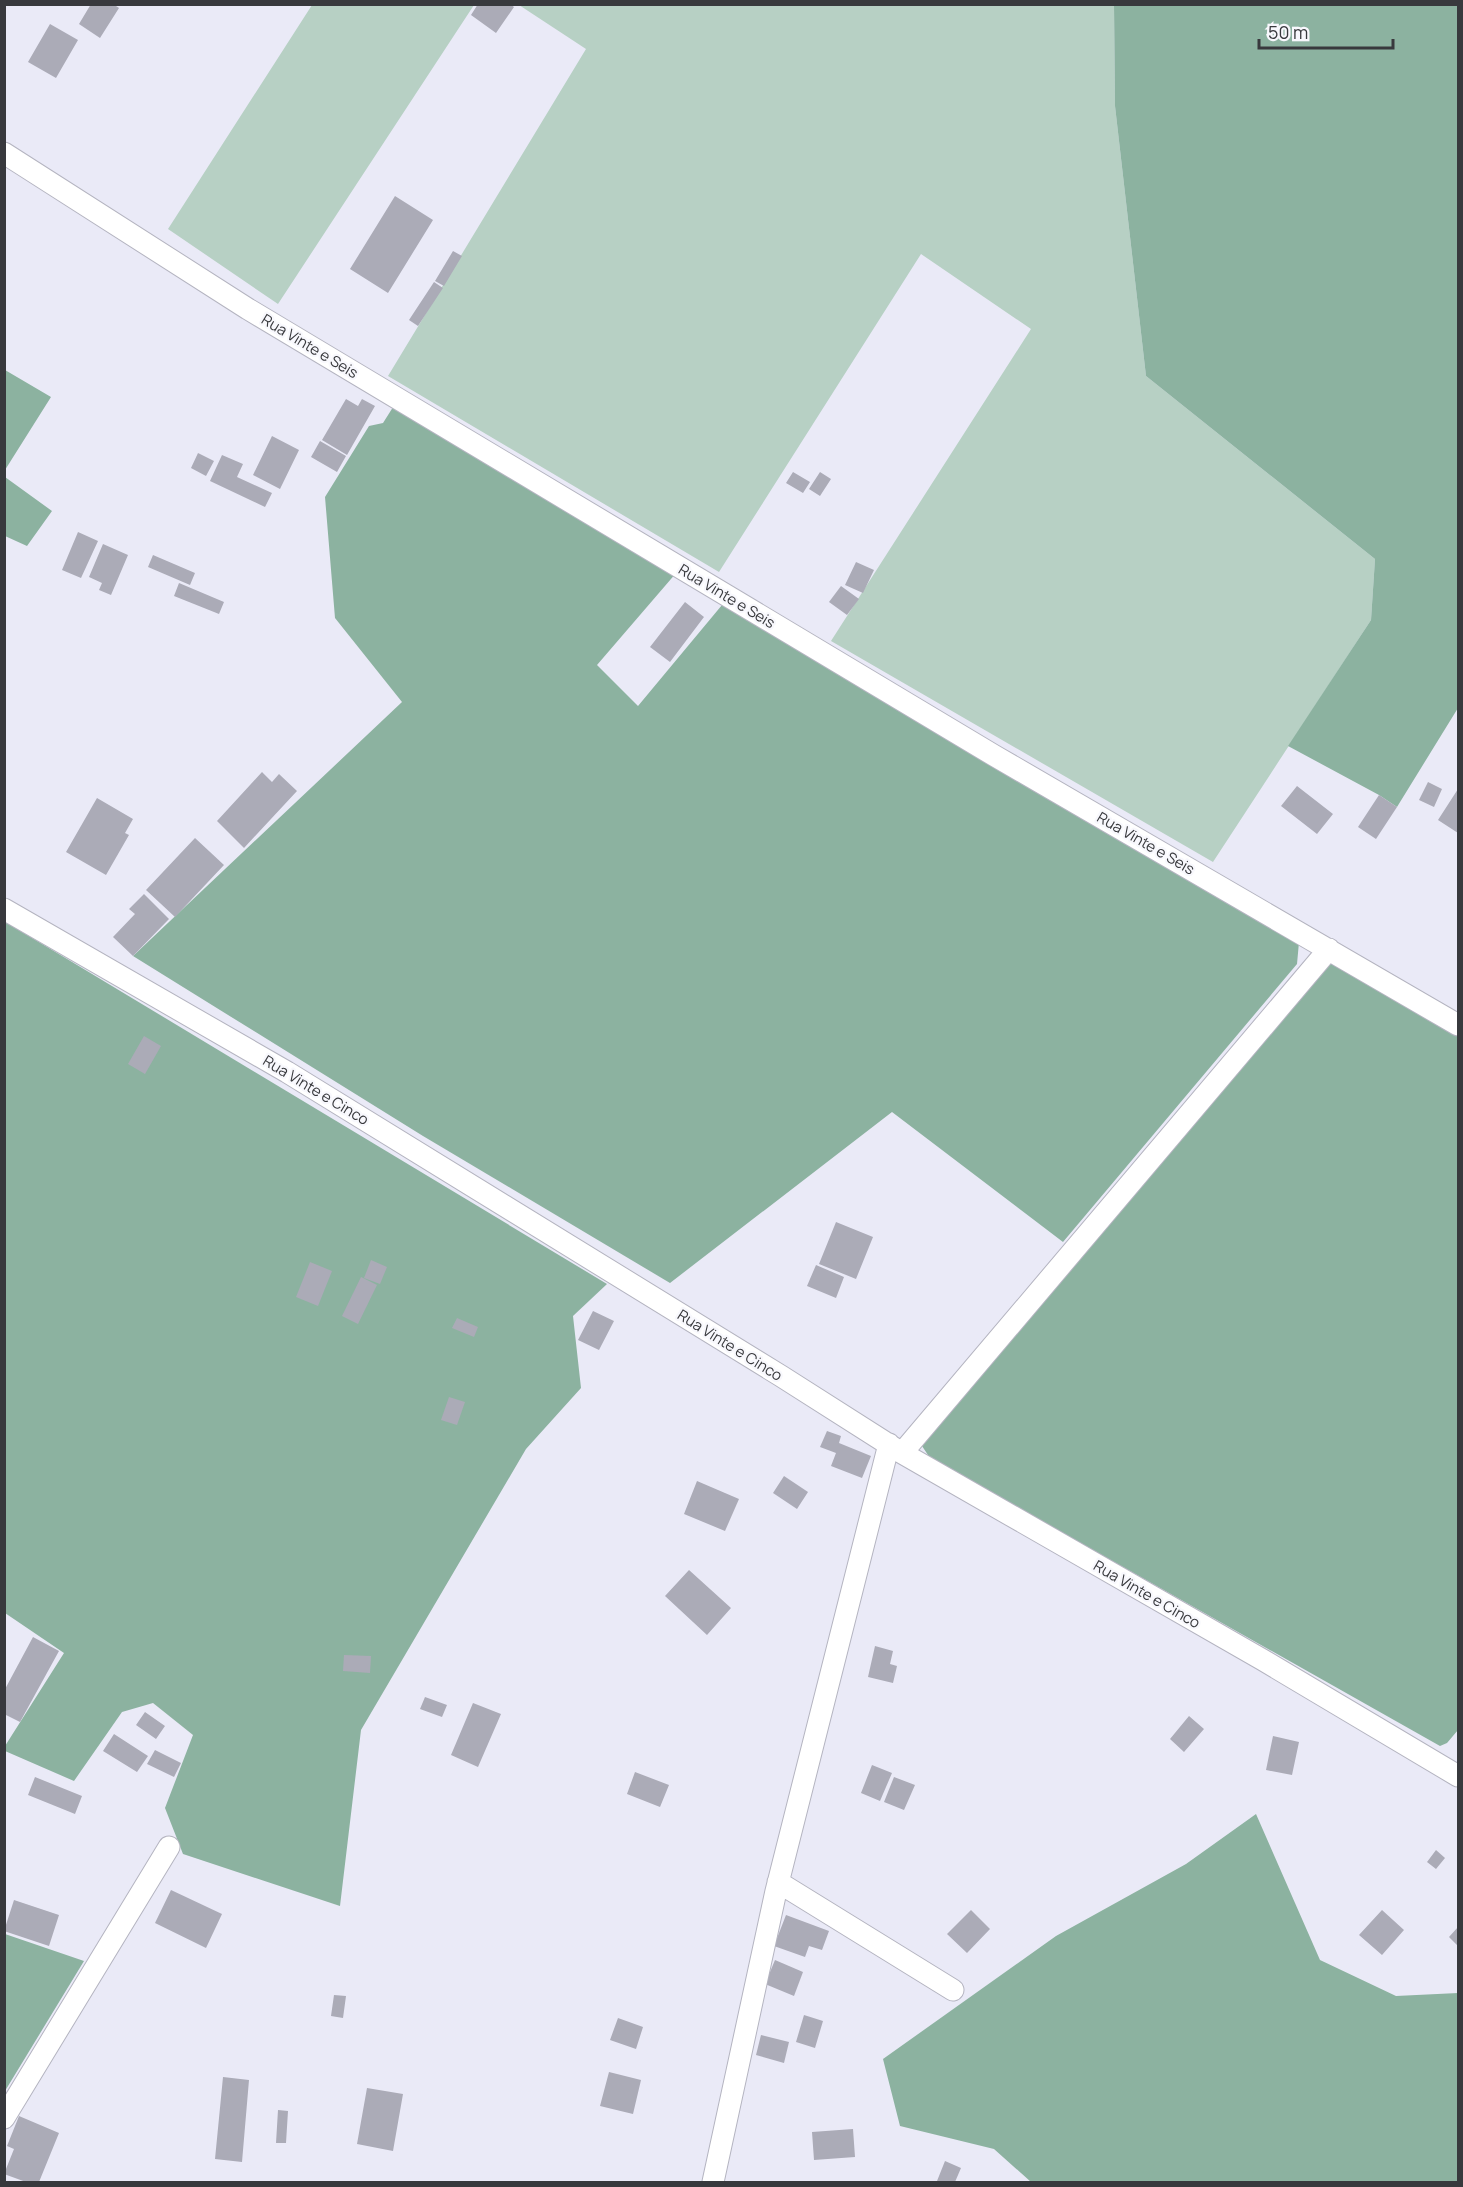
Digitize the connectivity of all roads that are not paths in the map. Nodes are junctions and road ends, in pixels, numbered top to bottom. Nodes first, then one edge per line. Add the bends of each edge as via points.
1 (4, 153) edge
2 (4, 909) edge
3 (1329, 949) junction
4 (1458, 1025) edge
5 (895, 1449) junction
6 (1455, 1768) edge
7 (170, 1847) dead end
8 (778, 1882) junction
9 (954, 1990) dead end
10 (4, 2118) edge
11 (713, 2182) edge

1 - 3 street, Rua Vinte e Seis via 258,315 995,756
2 - 5 street, Rua Vinte e Cinco via 287,1072
3 - 4 street, Rua Vinte e Seis
3 - 5 street
5 - 6 street, Rua Vinte e Cinco
5 - 8 street
7 - 10 street
8 - 9 street
8 - 11 street

